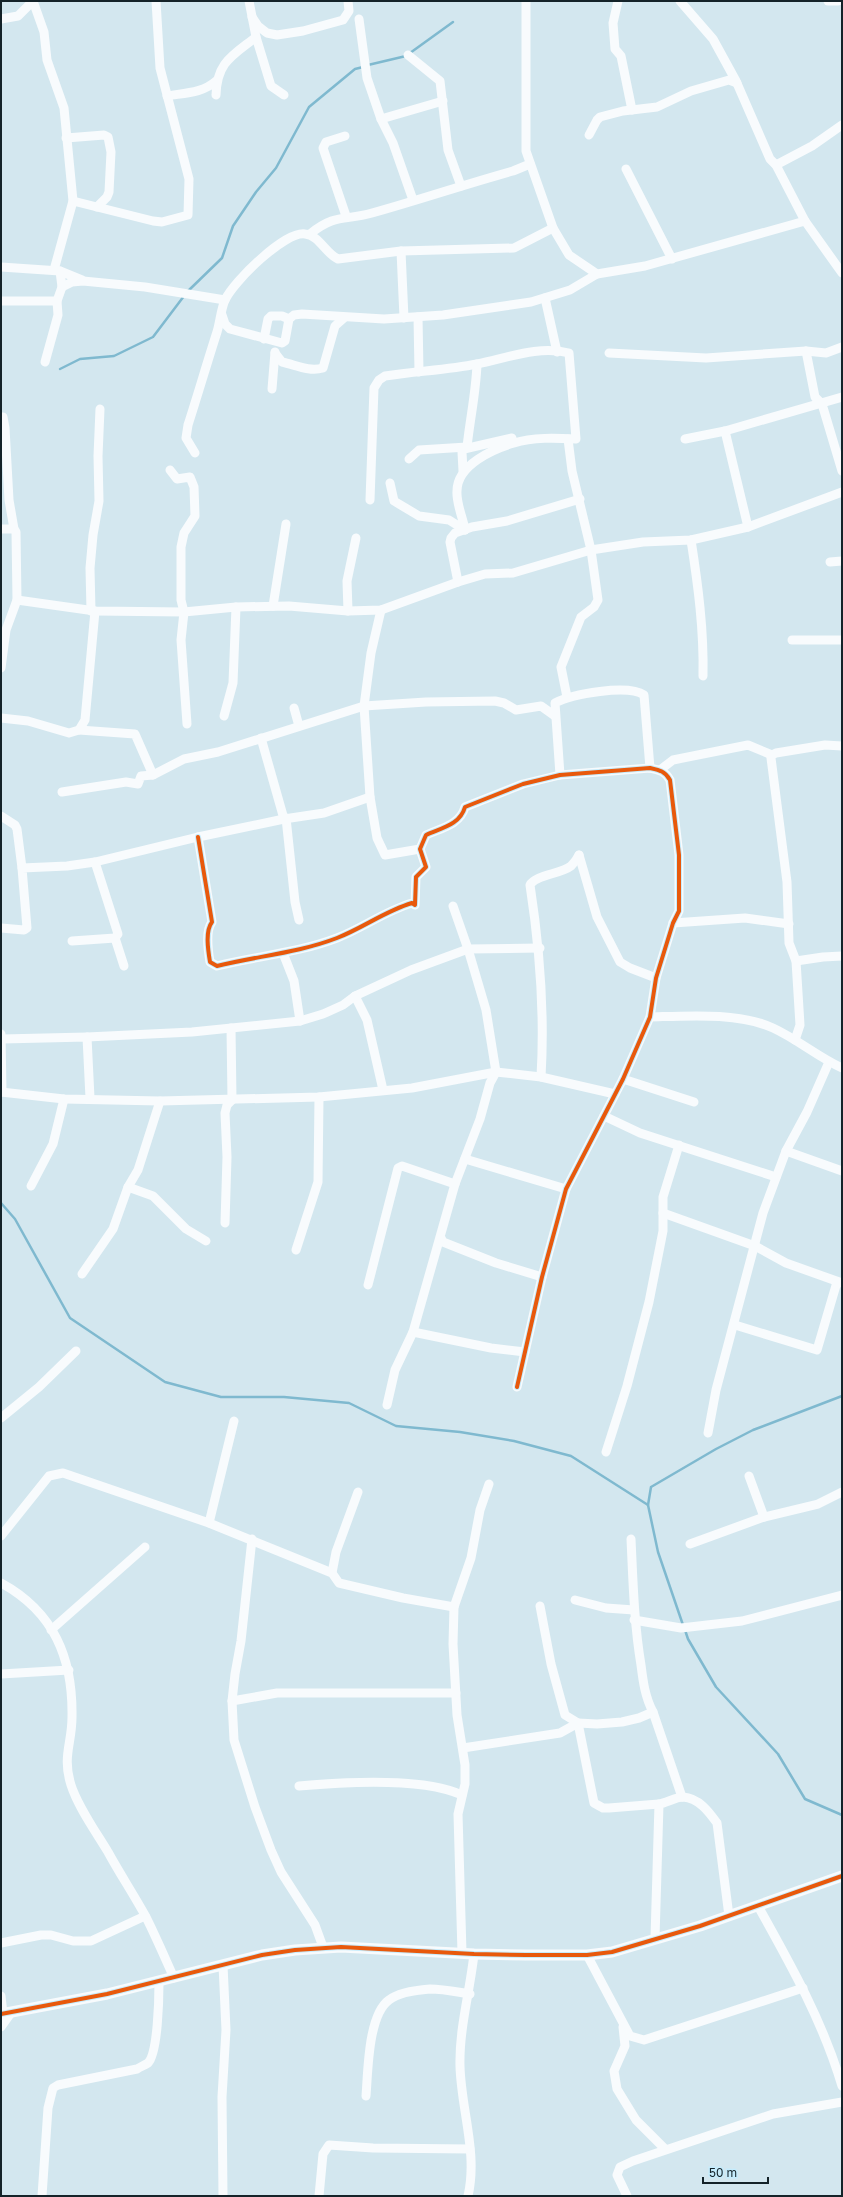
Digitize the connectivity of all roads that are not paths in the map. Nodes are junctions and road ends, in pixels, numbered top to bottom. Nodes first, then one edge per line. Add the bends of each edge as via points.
1 (33, 1) edge
2 (156, 1) edge
3 (249, 1) edge
4 (348, 1) edge
5 (526, 1) edge
6 (618, 1) edge
7 (680, 1) edge
8 (828, 1) edge
9 (838, 1) edge
10 (252, 17) junction
11 (1, 19) edge
12 (359, 19) dead end
13 (270, 34) junction
14 (257, 38) junction
15 (408, 55) dead end
16 (216, 81) junction
17 (737, 84) junction
18 (284, 95) dead end
19 (167, 96) junction
20 (216, 96) dead end
21 (443, 101) junction
22 (632, 110) junction
23 (381, 119) junction
24 (842, 125) edge
25 (588, 135) dead end
26 (345, 136) dead end
27 (66, 138) junction
28 (530, 164) junction
29 (776, 165) junction
30 (626, 169) dead end
31 (461, 186) junction
32 (413, 200) junction
33 (73, 202) junction
34 (97, 208) junction
35 (346, 216) junction
36 (805, 222) junction
37 (553, 228) junction
38 (310, 234) junction
39 (401, 251) junction
40 (672, 258) junction
41 (1, 268) edge
42 (57, 271) junction
43 (842, 273) edge
44 (597, 274) junction
45 (83, 281) junction
46 (62, 287) junction
47 (545, 298) junction
48 (226, 300) junction
49 (1, 301) edge
50 (57, 301) junction
51 (222, 315) junction
52 (418, 317) junction
53 (344, 318) junction
54 (404, 318) junction
55 (289, 319) junction
56 (264, 339) junction
57 (279, 343) junction
58 (842, 347) edge
59 (806, 351) junction
60 (557, 352) junction
61 (275, 353) junction
62 (609, 353) dead end
63 (45, 362) dead end
64 (477, 364) junction
65 (419, 372) junction
66 (272, 389) dead end
67 (842, 397) edge
68 (822, 404) junction
69 (100, 409) dead end
70 (3, 417) dead end
71 (725, 431) junction
72 (568, 439) junction
73 (685, 439) dead end
74 (523, 442) junction
75 (467, 447) junction
76 (195, 453) dead end
77 (409, 459) dead end
78 (170, 470) dead end
79 (842, 471) edge
80 (463, 472) junction
81 (4, 481) edge
82 (390, 483) dead end
83 (842, 492) edge
84 (580, 499) junction
85 (370, 500) dead end
86 (286, 524) dead end
87 (748, 527) junction
88 (1, 529) edge
89 (14, 529) junction
90 (466, 530) junction
91 (356, 538) dead end
92 (691, 540) junction
93 (591, 550) junction
94 (842, 561) edge
95 (830, 562) dead end
96 (458, 582) junction
97 (17, 600) junction
98 (273, 606) junction
99 (236, 607) junction
100 (381, 610) junction
101 (93, 611) junction
102 (348, 611) junction
103 (184, 612) junction
104 (3, 630) edge
105 (792, 640) dead end
106 (842, 640) edge
107 (1, 668) edge
108 (703, 676) dead end
109 (567, 697) junction
110 (364, 706) junction
111 (294, 708) dead end
112 (224, 716) dead end
113 (555, 716) junction
114 (1, 718) edge
115 (186, 724) dead end
116 (299, 726) junction
117 (79, 730) junction
118 (261, 738) junction
119 (842, 746) edge
120 (772, 754) junction
121 (650, 768) junction
122 (660, 770) junction
123 (153, 775) junction
124 (560, 775) junction
125 (62, 792) dead end
126 (370, 797) junction
127 (1, 816) edge
128 (285, 818) junction
129 (198, 837) junction
130 (420, 849) junction
131 (95, 862) junction
132 (22, 868) junction
133 (453, 906) dead end
134 (299, 920) dead end
135 (673, 923) junction
136 (789, 924) junction
137 (1, 928) edge
138 (115, 938) junction
139 (72, 941) dead end
140 (540, 948) junction
141 (468, 949) junction
142 (283, 953) junction
143 (842, 956) edge
144 (796, 961) junction
145 (124, 966) dead end
146 (656, 978) junction
147 (355, 996) junction
148 (650, 1017) junction
149 (300, 1021) junction
150 (232, 1028) junction
151 (2, 1037) edge
152 (87, 1037) junction
153 (795, 1040) junction
154 (829, 1062) junction
155 (842, 1068) edge
156 (496, 1072) junction
157 (541, 1077) junction
158 (623, 1080) junction
159 (383, 1090) junction
160 (2, 1092) edge
161 (615, 1094) junction
162 (319, 1097) junction
163 (90, 1098) junction
164 (64, 1099) junction
165 (232, 1100) junction
166 (160, 1101) junction
167 (694, 1102) dead end
168 (604, 1116) junction
169 (679, 1144) junction
170 (786, 1151) junction
171 (465, 1159) junction
172 (842, 1171) edge
173 (776, 1177) junction
174 (455, 1184) junction
175 (31, 1186) dead end
176 (128, 1187) junction
177 (566, 1189) junction
178 (664, 1213) junction
179 (226, 1223) dead end
180 (441, 1238) junction
181 (206, 1241) dead end
182 (755, 1246) junction
183 (296, 1250) dead end
184 (82, 1274) dead end
185 (542, 1277) junction
186 (840, 1282) edge
187 (368, 1285) dead end
188 (735, 1325) junction
189 (413, 1332) junction
190 (76, 1351) dead end
191 (525, 1352) junction
192 (517, 1387) dead end
193 (387, 1405) dead end
194 (1, 1418) edge
195 (234, 1421) dead end
196 (708, 1433) dead end
197 (606, 1452) dead end
198 (749, 1476) dead end
199 (489, 1484) dead end
200 (358, 1492) dead end
201 (842, 1492) edge
202 (764, 1517) junction
203 (209, 1522) junction
204 (1, 1536) edge
205 (252, 1539) junction
206 (631, 1539) dead end
207 (690, 1544) dead end
208 (144, 1547) dead end
209 (332, 1573) junction
210 (1, 1583) edge
211 (842, 1595) edge
212 (575, 1600) dead end
213 (540, 1606) dead end
214 (454, 1607) junction
215 (634, 1610) junction
216 (634, 1620) junction
217 (52, 1630) junction
218 (70, 1670) junction
219 (1, 1674) edge
220 (456, 1693) junction
221 (232, 1701) junction
222 (653, 1712) junction
223 (565, 1715) junction
224 (578, 1723) junction
225 (560, 1733) junction
226 (464, 1748) junction
227 (299, 1786) dead end
228 (462, 1794) junction
229 (682, 1797) junction
230 (659, 1804) junction
231 (842, 1876) edge
232 (758, 1906) junction
233 (145, 1916) junction
234 (729, 1916) junction
235 (655, 1938) junction
236 (1, 1943) edge
237 (323, 1947) junction
238 (462, 1953) junction
239 (474, 1954) junction
240 (587, 1955) junction
241 (223, 1965) junction
242 (174, 1978) junction
243 (158, 1982) junction
244 (803, 1988) junction
245 (470, 1994) junction
246 (1, 1996) edge
247 (5, 2014) edge
248 (622, 2024) junction
249 (1, 2027) edge
250 (842, 2086) edge
251 (366, 2096) dead end
252 (842, 2102) edge
253 (470, 2148) junction
254 (665, 2149) junction
255 (42, 2196) edge
256 (223, 2196) edge
257 (319, 2196) edge
258 (468, 2196) edge
259 (627, 2196) edge

1 - 11 street via 18,16
1 - 27 street via 44,32 48,60 64,108
2 - 19 street via 160,68
3 - 10 street
4 - 13 street via 349,11 343,20 303,31
5 - 28 street via 526,151
6 - 22 street via 613,22 615,49 621,56
7 - 17 street via 713,39
8 - 9 street
10 - 13 street via 258,26
10 - 14 street
12 - 23 street via 367,78
13 - 14 street
14 - 16 street via 221,67
14 - 18 street via 271,86
15 - 21 street via 440,81
16 - 19 street via 209,87 197,91
16 - 20 street
17 - 22 street via 729,80 691,91 657,107
17 - 29 street via 770,159
19 - 34 street via 189,179 188,215 153,222
21 - 23 street
21 - 31 street via 448,150
22 - 25 street via 596,120
23 - 32 street via 393,143
24 - 29 street via 812,146
26 - 35 street via 326,142 323,148
27 - 33 street
27 - 34 street via 104,134 108,137 111,152 109,192
28 - 31 street
28 - 37 street
29 - 36 street
30 - 40 street
31 - 32 street
32 - 35 street via 370,214
33 - 34 street
33 - 42 street
35 - 38 street via 322,224
36 - 40 street
36 - 43 street
37 - 39 street via 514,248
37 - 44 street via 569,255
38 - 39 street via 338,259
38 - 48 street via 303,233 290,237 274,246 241,280
39 - 54 street
40 - 44 street via 646,266
41 - 42 street
42 - 45 street
42 - 46 street
44 - 47 street via 570,290
45 - 46 street via 72,282
45 - 48 street via 145,287
46 - 50 street
47 - 52 street
47 - 60 street
48 - 51 street
49 - 50 street
50 - 63 street via 58,315
51 - 56 street via 230,329
51 - 76 street via 188,425 186,438
52 - 54 street
52 - 65 street
53 - 54 street
53 - 55 street via 302,314
53 - 61 street via 335,326 323,368 304,369 282,362
55 - 56 street via 271,316
55 - 57 street via 285,341
56 - 57 street
57 - 61 street
58 - 59 street via 826,353
59 - 62 street via 706,358
59 - 68 street via 815,397
60 - 64 street via 520,353
60 - 72 street via 567,352 570,355 576,439
61 - 66 street
64 - 65 street
64 - 75 street
65 - 85 street via 385,376 374,388
67 - 68 street
68 - 71 street
68 - 79 street
69 - 101 street via 99,501 90,568
70 - 81 street
71 - 73 street
71 - 87 street
72 - 74 street
72 - 84 street via 572,471
74 - 75 street via 515,436 494,443
74 - 80 street via 515,443 473,462
75 - 77 street via 419,450
75 - 80 street via 462,452
78 - 103 street via 176,479 190,477 194,487 195,516 184,533 181,547 181,600
80 - 90 street via 457,491
81 - 89 street
82 - 90 street via 394,501 419,516 449,520
83 - 87 street
84 - 90 street via 507,521 472,526
84 - 93 street
86 - 98 street
87 - 92 street
88 - 89 street
89 - 97 street via 18,535
90 - 96 street via 456,533 450,542
91 - 102 street via 347,581
92 - 93 street via 643,542
92 - 108 street via 699,588 704,645
93 - 96 street via 513,573 485,574
93 - 109 street via 598,600 594,607 580,617 561,667
94 - 95 street
96 - 100 street
97 - 101 street
97 - 104 street
98 - 99 street
98 - 102 street
99 - 103 street
99 - 112 street via 233,683
100 - 102 street
100 - 110 street via 371,653
101 - 103 street
101 - 117 street via 85,720
103 - 115 street via 181,640
104 - 107 street
105 - 106 street
109 - 113 street via 555,703
109 - 121 street via 606,691 639,692 644,695
110 - 113 street via 479,701 504,703 516,710 541,706
110 - 116 street
110 - 126 street
111 - 116 street
113 - 124 street
114 - 117 street via 28,721 69,734
116 - 118 street
117 - 123 street via 135,734
118 - 123 street via 218,752 184,759
118 - 128 street
119 - 120 street via 825,745
120 - 122 street via 748,745 673,760
120 - 136 street via 787,882
121 - 122 street
121 - 124 street
122 - 135 street via 667,774 670,780 679,855 680,910
123 - 125 street via 141,776 138,784 126,782
124 - 130 street via 523,784 465,807 462,816 456,822 426,835
126 - 128 street via 324,813
126 - 130 street via 377,838 384,855
127 - 132 street via 17,829
128 - 129 street
128 - 134 street
129 - 131 street
129 - 142 street via 212,922 208,927 210,962 217,966
130 - 142 street via 426,867 416,876 416,905 412,903 394,908 337,938
131 - 132 street
131 - 138 street via 118,931
132 - 137 street via 27,928
133 - 141 street
135 - 136 street via 745,918
135 - 146 street
136 - 144 street via 789,943
138 - 139 street
138 - 145 street
140 - 141 street
140 - 146 street via 530,885 536,879 571,866 579,855 597,917 618,958 630,968
140 - 157 street via 543,1030
141 - 147 street via 411,970
141 - 156 street via 486,1010
142 - 149 street via 294,981
143 - 144 street
144 - 153 street via 800,1025
146 - 148 street
147 - 149 street via 323,1014
147 - 159 street via 367,1020
148 - 153 street via 730,1018 771,1027
148 - 158 street
149 - 150 street
150 - 152 street
150 - 165 street
151 - 152 street
151 - 160 street
152 - 163 street
153 - 154 street
154 - 155 street
154 - 170 street
156 - 157 street
156 - 159 street via 412,1088
156 - 171 street
157 - 161 street
158 - 161 street
158 - 167 street
159 - 162 street
160 - 164 street
161 - 168 street
162 - 165 street
162 - 183 street via 318,1182
163 - 164 street
163 - 166 street
164 - 175 street via 53,1144
165 - 166 street
165 - 179 street via 225,1113 228,1157
166 - 176 street via 138,1170
168 - 169 street via 640,1133
168 - 177 street
169 - 173 street
169 - 178 street via 663,1197
170 - 172 street
170 - 173 street
171 - 174 street
171 - 177 street
173 - 182 street
174 - 180 street
174 - 187 street via 402,1166 398,1168
176 - 181 street via 152,1196 186,1229
176 - 184 street via 113,1229
177 - 185 street
178 - 182 street
178 - 197 street via 663,1231 649,1302
180 - 185 street via 443,1242 496,1263
180 - 189 street
182 - 186 street via 786,1262
182 - 188 street
185 - 191 street
186 - 188 street via 817,1350
188 - 196 street via 716,1390
189 - 191 street via 491,1348
189 - 193 street via 395,1370
190 - 194 street via 40,1387
191 - 192 street
195 - 203 street
198 - 202 street
199 - 214 street via 480,1510 471,1558
200 - 209 street via 336,1552
201 - 202 street via 818,1504
202 - 207 street
203 - 204 street via 63,1473 49,1476
203 - 205 street
205 - 209 street
205 - 221 street via 242,1641
206 - 215 street
208 - 217 street
209 - 214 street via 339,1583
210 - 217 street via 27,1600
211 - 216 street via 742,1622 686,1626
212 - 215 street via 606,1608
213 - 223 street via 551,1664
214 - 220 street
215 - 216 street
216 - 222 street via 647,1702
217 - 218 street
218 - 219 street
218 - 233 street via 72,1717 66,1759 71,1786
220 - 221 street via 277,1693
220 - 226 street via 457,1715
221 - 237 street via 234,1740 255,1807 281,1872 315,1925
222 - 224 street via 622,1722
222 - 229 street
223 - 224 street
223 - 225 street
224 - 225 street
224 - 230 street via 594,1803 603,1808
225 - 226 street
226 - 228 street via 465,1784
227 - 228 street via 348,1782 432,1786
228 - 238 street via 458,1814 458,1850 462,1896
229 - 230 street
229 - 234 street via 696,1801 717,1823
230 - 235 street
231 - 232 street
232 - 234 street
232 - 244 street
233 - 236 street via 91,1941 73,1941 52,1935 41,1935
233 - 242 street
234 - 235 street
235 - 240 street via 612,1952
237 - 238 street
237 - 241 street via 282,1952
238 - 239 street
239 - 240 street
239 - 245 street
240 - 248 street
241 - 242 street
241 - 256 street via 226,2030 222,2097
242 - 243 street
243 - 247 street
243 - 255 street via 159,2008 152,2055 148,2063 137,2069 53,2088 48,2108
244 - 248 street via 644,2040 630,2036
244 - 250 street via 831,2049
245 - 251 street via 430,1990 396,1995 387,2000 376,2021 370,2047
245 - 253 street via 462,2033 460,2065 462,2099
246 - 247 street
247 - 249 street
248 - 254 street via 625,2046 614,2071 617,2089 636,2120
252 - 254 street via 773,2114
253 - 257 street via 373,2148 329,2144 323,2154
253 - 258 street via 472,2175
254 - 259 street via 620,2167 616,2175

